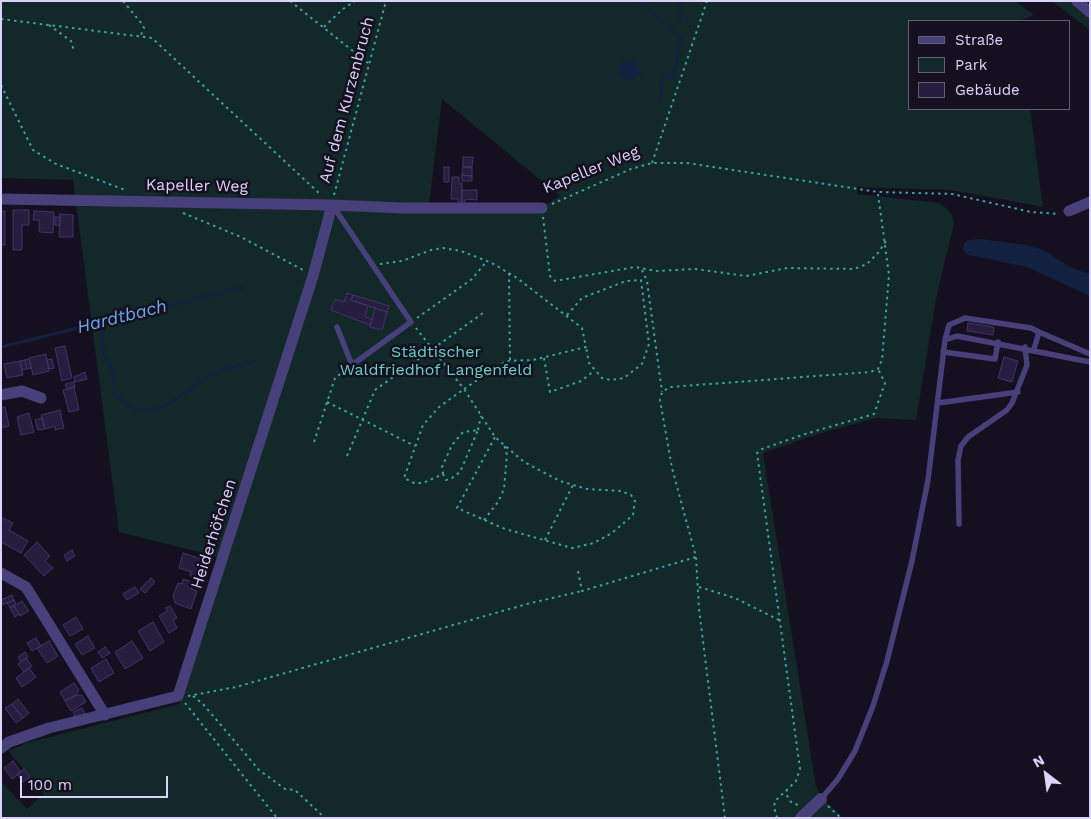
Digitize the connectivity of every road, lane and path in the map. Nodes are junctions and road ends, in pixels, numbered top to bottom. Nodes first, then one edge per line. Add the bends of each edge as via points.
1 (123, 1) edge
2 (290, 1) edge
3 (355, 1) edge
4 (386, 1) edge
5 (707, 1) edge
6 (1077, 1) edge
7 (1090, 12) edge
8 (1, 19) edge
9 (48, 25) junction
10 (324, 27) junction
11 (141, 35) junction
12 (74, 51) dead end
13 (368, 63) junction
14 (1, 85) edge
15 (652, 163) junction
16 (129, 192) dead end
17 (878, 192) junction
18 (1, 199) edge
19 (1090, 202) edge
20 (332, 204) junction
21 (542, 208) junction
22 (1069, 211) joint
23 (181, 212) dead end
24 (886, 241) junction
25 (487, 261) junction
26 (373, 265) junction
27 (642, 270) junction
28 (508, 273) junction
29 (313, 276) junction
30 (486, 311) dead end
31 (567, 315) junction
32 (411, 322) junction
33 (336, 328) dead end
34 (1039, 332) junction
35 (945, 340) junction
36 (998, 342) junction
37 (586, 347) junction
38 (1026, 348) junction
39 (434, 349) junction
40 (1034, 349) junction
41 (943, 352) junction
42 (1090, 354) edge
43 (544, 357) junction
44 (510, 360) junction
45 (1090, 362) edge
46 (352, 365) junction
47 (878, 368) junction
48 (594, 371) junction
49 (464, 389) junction
50 (662, 392) junction
51 (1018, 392) junction
52 (1, 395) edge
53 (41, 398) dead end
54 (327, 402) junction
55 (938, 403) junction
56 (481, 416) junction
57 (362, 420) junction
58 (478, 430) junction
59 (495, 437) junction
60 (314, 442) dead end
61 (504, 444) junction
62 (415, 446) junction
63 (347, 456) dead end
64 (443, 474) junction
65 (573, 485) junction
66 (484, 520) junction
67 (959, 524) dead end
68 (545, 540) junction
69 (696, 557) junction
70 (578, 571) dead end
71 (1, 572) edge
72 (698, 587) junction
73 (582, 591) junction
74 (779, 620) junction
75 (178, 696) junction
76 (193, 696) junction
77 (105, 715) junction
78 (1, 748) edge
79 (787, 788) junction
80 (822, 799) junction
81 (810, 809) junction
82 (277, 818) edge
83 (325, 818) edge
84 (725, 818) edge
85 (777, 818) edge
86 (801, 818) edge
87 (842, 818) edge

1 - 11 path via 142,24
2 - 10 path
3 - 10 path
4 - 13 path, Auf dem Kurzenbruch
5 - 15 path
6 - 7 street
8 - 9 path
9 - 11 path
9 - 12 path via 72,41
10 - 13 path
11 - 20 path via 160,43
13 - 20 path, Auf dem Kurzenbruch
14 - 16 path via 32,150 56,164
15 - 17 path, Kapeller Weg via 687,163
15 - 21 path, Kapeller Weg via 606,179
17 - 22 path, Kapeller Weg via 952,194 1031,212 1058,214
17 - 24 path
18 - 20 street, Kapeller Weg
19 - 22 street
20 - 21 street, Kapeller Weg via 402,208
20 - 26 lane
20 - 29 street, Heiderhöfchen
21 - 27 path via 550,276 555,281 618,269 635,267
23 - 29 path via 241,238
24 - 27 path via 878,254 854,269 787,268 746,276 695,269
24 - 47 path via 889,275 882,360
25 - 26 path via 443,248 402,261
25 - 28 path
25 - 32 path via 472,279
26 - 32 lane
27 - 50 path via 647,281
28 - 31 path
28 - 44 path
29 - 75 street, Heiderhöfchen
30 - 39 path
31 - 37 path via 582,328
31 - 48 path via 582,298 641,280 649,344 642,364 624,378 611,380
32 - 39 path
32 - 46 lane
33 - 46 lane
34 - 35 lane via 965,318 949,325
34 - 40 lane
34 - 42 lane
35 - 36 lane via 957,336
35 - 41 lane
36 - 38 lane
36 - 41 lane via 995,359
37 - 43 path
37 - 48 path
38 - 40 lane
38 - 51 lane via 1026,365
39 - 49 path
39 - 57 path via 375,390
40 - 45 lane
41 - 55 lane
43 - 44 path
43 - 48 path via 550,392 581,381
44 - 49 path
46 - 54 path via 334,378
47 - 50 path via 870,372 670,387
47 - 74 path via 885,383 874,414 805,434 758,453
49 - 56 path
49 - 62 path via 439,407 423,426
50 - 69 path via 660,400 672,468
51 - 55 lane
51 - 67 lane via 1007,410 968,437 961,446 958,460
52 - 53 street via 22,392
54 - 57 path
54 - 60 path
55 - 80 lane via 928,480 912,561 874,706 855,751
56 - 58 path
56 - 59 path
57 - 62 path
57 - 63 path
58 - 64 path via 464,432 452,444 442,467
58 - 64 path via 460,472 449,480
59 - 61 path
59 - 66 path via 457,508
61 - 65 path via 524,462
61 - 66 path via 507,455 504,489
62 - 64 path via 404,478 414,484
65 - 68 path
65 - 68 path via 631,495 635,501 633,515 612,534 594,543 572,548
66 - 68 path
69 - 72 path
69 - 73 path
70 - 73 path
71 - 77 street via 26,587
72 - 74 path via 735,598
72 - 84 path
73 - 76 path via 236,687
74 - 79 path via 800,769 796,781
75 - 76 path
75 - 77 street
75 - 82 path
76 - 83 path via 259,770 285,789 295,790
77 - 78 street via 49,728
79 - 81 path via 786,794 791,802
79 - 85 path via 775,801
80 - 81 street
80 - 87 path
81 - 86 street

